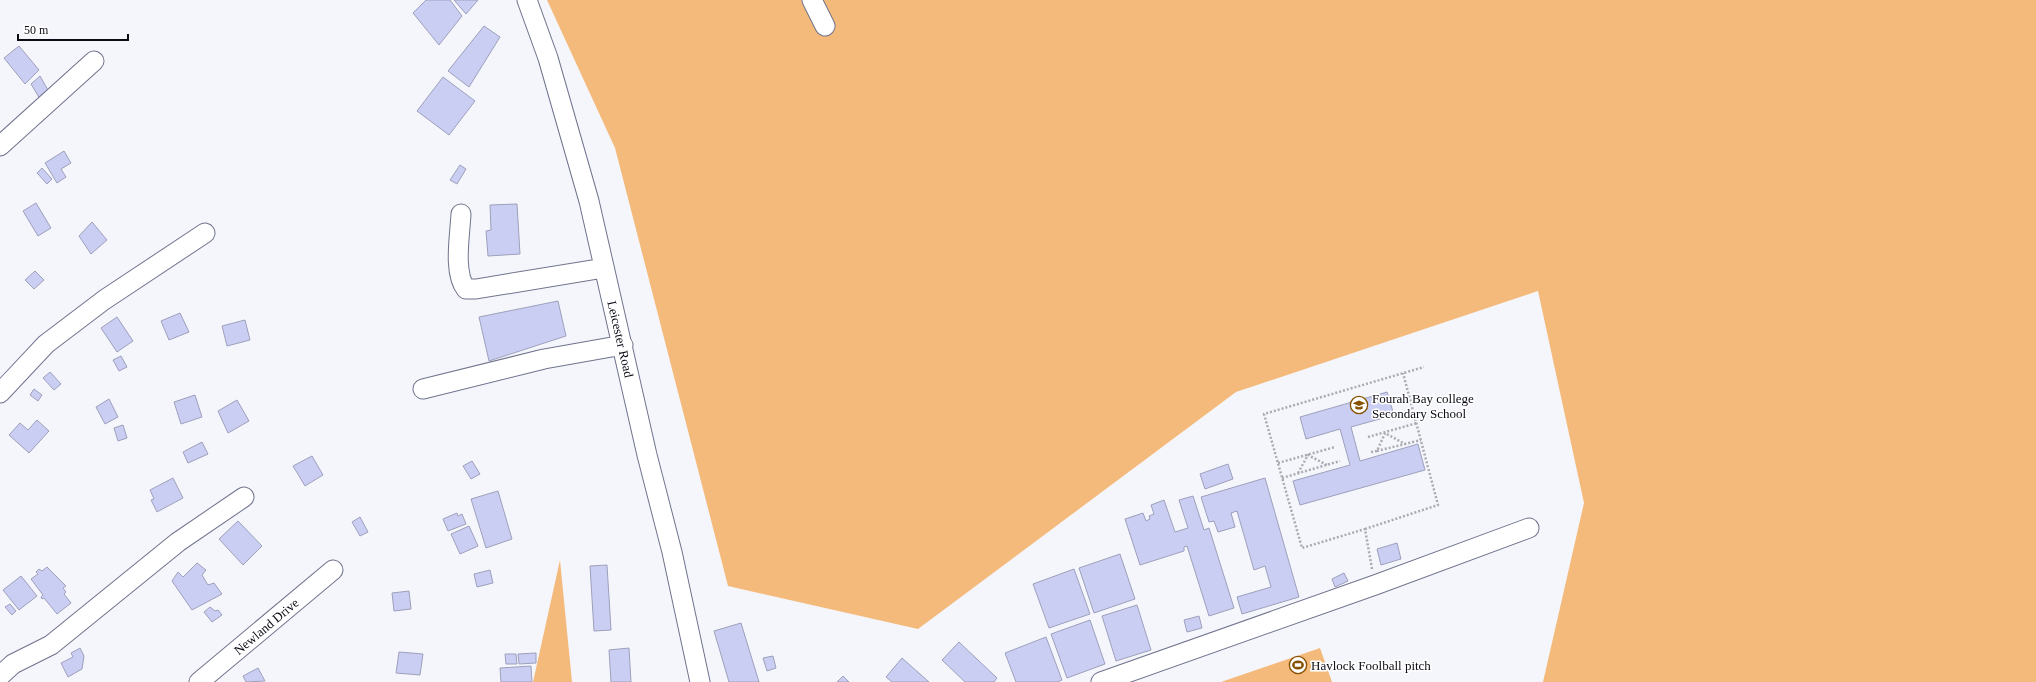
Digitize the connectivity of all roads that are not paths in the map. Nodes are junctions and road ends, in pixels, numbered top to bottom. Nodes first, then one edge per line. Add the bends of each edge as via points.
1 (527, 0) edge
2 (812, 0) edge
3 (825, 26) dead end
4 (94, 61) dead end
5 (0, 146) edge
6 (461, 214) dead end
7 (205, 233) dead end
8 (604, 268) junction
9 (623, 345) junction
10 (423, 388) dead end
11 (0, 393) edge
12 (244, 497) dead end
13 (1528, 528) dead end
14 (333, 570) dead end
15 (0, 676) edge
16 (199, 682) edge
17 (700, 682) edge
18 (1101, 682) edge

1 - 8 street, Leicester Road via 562,103
2 - 3 street
4 - 5 street
6 - 8 street via 459,269 461,282 466,289
7 - 11 street via 104,300 46,344
8 - 9 street, Leicester Road
9 - 10 street via 544,359
9 - 17 street, Leicester Road
12 - 15 street via 178,542 51,645 13,664
13 - 18 street
14 - 16 street, Newland Drive

